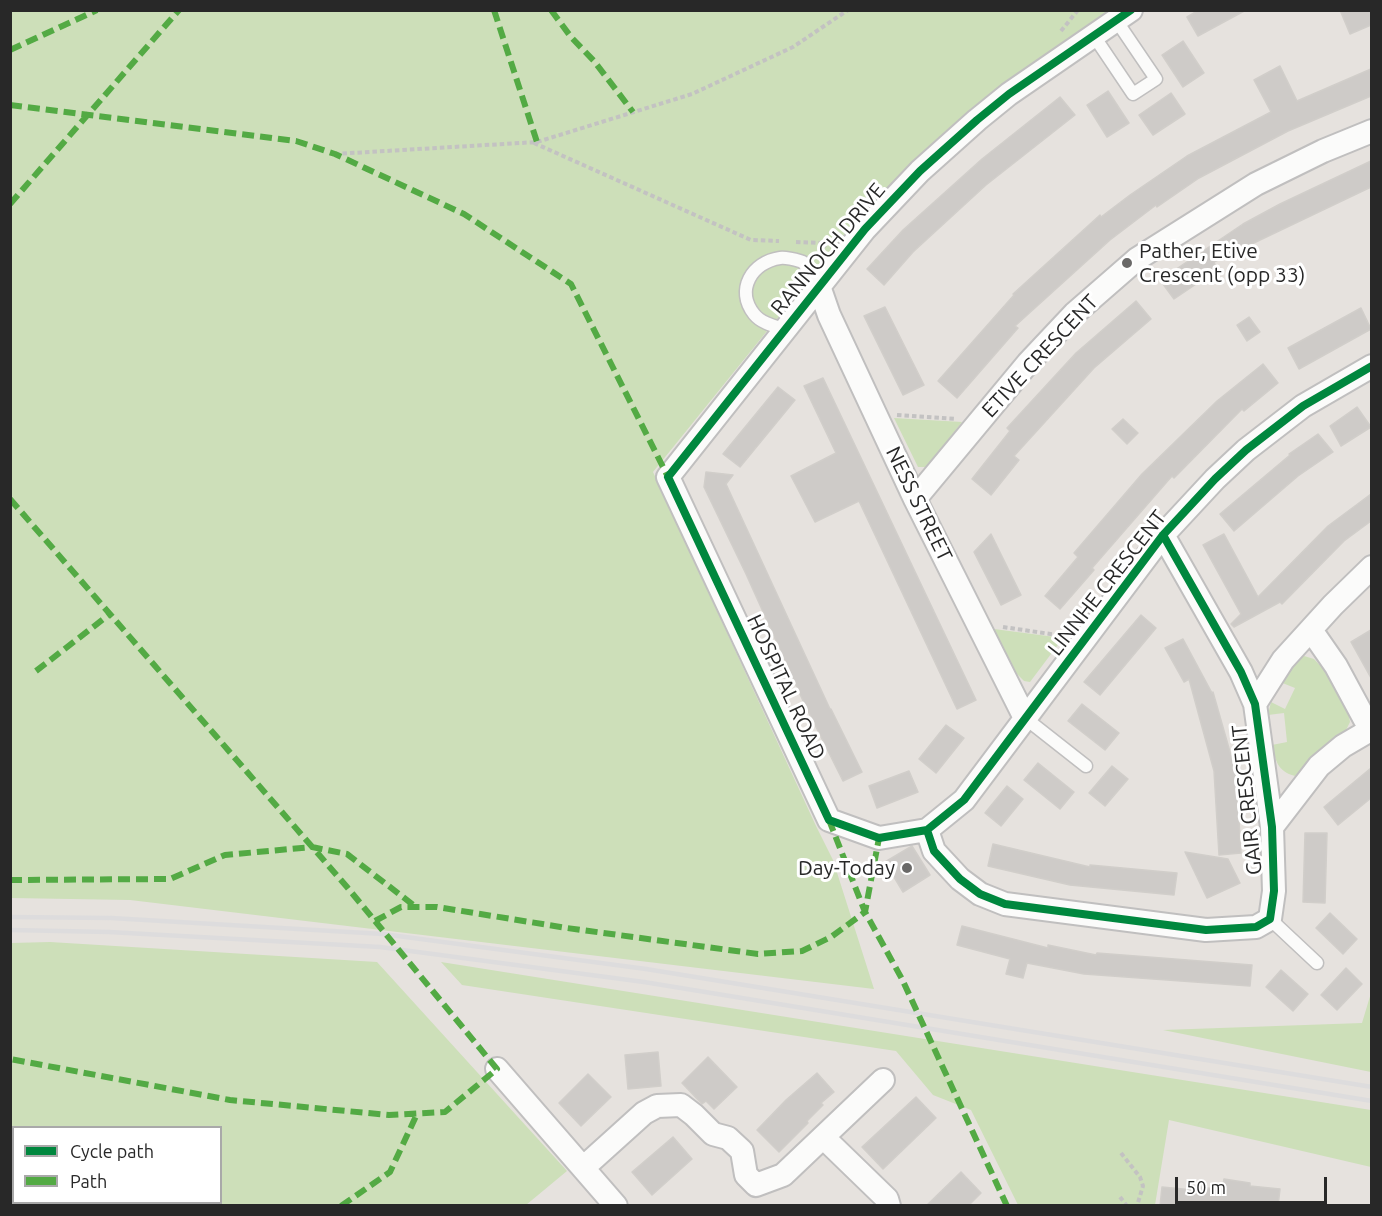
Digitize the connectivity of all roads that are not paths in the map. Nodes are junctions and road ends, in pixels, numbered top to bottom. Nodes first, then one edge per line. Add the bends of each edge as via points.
1 (1124, 15) edge
2 (1094, 36) junction
3 (1371, 131) edge
4 (819, 286) junction
5 (784, 329) junction
6 (1371, 366) edge
7 (668, 477) joint
8 (915, 499) junction
9 (1163, 535) junction
10 (1371, 567) edge
11 (1311, 630) junction
12 (1255, 704) junction
13 (1025, 718) junction
14 (1371, 729) edge
15 (1086, 766) dead end
16 (1272, 827) junction
17 (927, 830) junction
18 (1270, 919) junction
19 (1317, 963) dead end
20 (496, 1068) dead end
21 (883, 1080) dead end
22 (823, 1137) junction
23 (584, 1168) junction
24 (616, 1206) edge
25 (889, 1206) edge

1 - 2 street, RANNOCH DRIVE
1 - 2 lane via 1156,79 1133,94
2 - 4 street, RANNOCH DRIVE via 1009,94 920,171 865,229
3 - 8 street, ETIVE CRESCENT via 1256,184 1137,259 1075,313 1028,363
4 - 5 street, RANNOCH DRIVE
4 - 5 lane via 803,262 783,257 765,261 752,274 746,284 746,295 754,314
4 - 8 street, NESS STREET
5 - 7 street, RANNOCH DRIVE
6 - 9 street, LINNHE CRESCENT via 1303,406 1246,450
7 - 17 street, HOSPITAL ROAD via 829,819 879,838
8 - 13 street, NESS STREET
9 - 12 street, GAIR CRESCENT via 1241,672
9 - 13 street, LINNHE CRESCENT
10 - 11 street
11 - 12 street via 1283,660
11 - 14 street
12 - 16 street, GAIR CRESCENT
13 - 15 lane
13 - 17 street, LINNHE CRESCENT via 964,800
14 - 16 street via 1319,766
16 - 18 street, GAIR CRESCENT via 1274,891
17 - 18 street via 934,851 960,879 980,894 1005,904 1206,930 1256,927
18 - 19 lane
20 - 23 street
21 - 22 street
22 - 23 street via 783,1174 756,1185 746,1174 742,1151 728,1138 713,1134 681,1105 657,1106 644,1113
22 - 25 street via 887,1199
23 - 24 street

